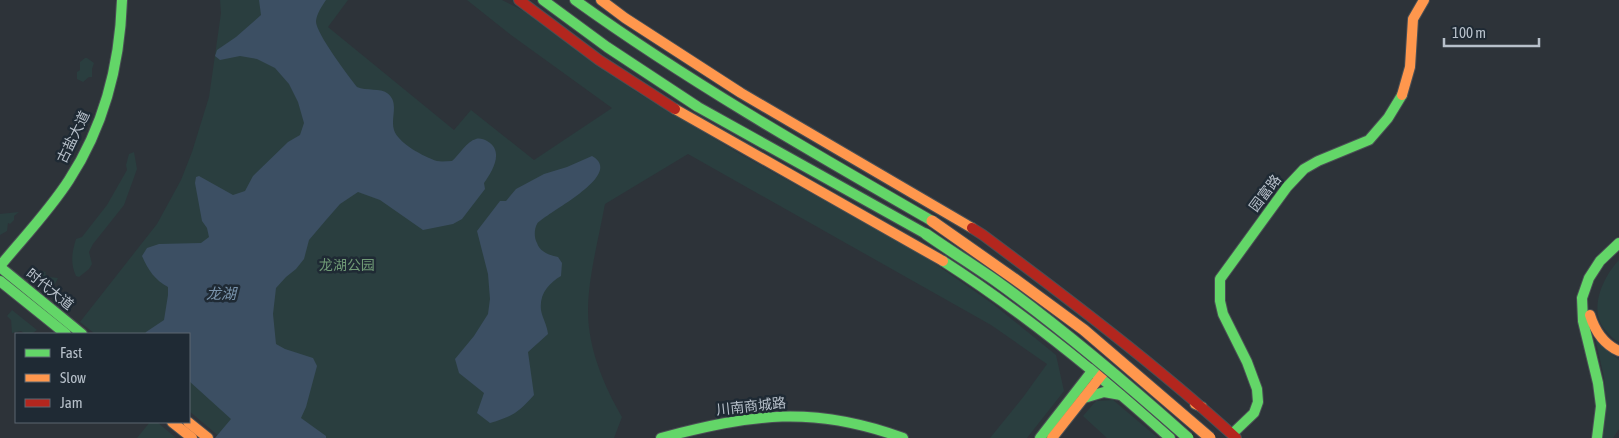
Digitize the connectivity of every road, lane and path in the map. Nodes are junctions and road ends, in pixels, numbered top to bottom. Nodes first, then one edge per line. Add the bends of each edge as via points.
1 (122, 0) edge
2 (519, 0) edge
3 (543, 0) edge
4 (575, 0) edge
5 (601, 0) edge
6 (1424, 0) edge
7 (708, 90) junction
8 (698, 106) junction
9 (807, 133) junction
10 (766, 161) junction
11 (1619, 243) edge
12 (1619, 252) edge
13 (0, 266) edge
14 (1033, 272) junction
15 (0, 280) edge
16 (1008, 305) junction
17 (65, 333) edge
18 (81, 333) edge
19 (1122, 341) junction
20 (1619, 351) edge
21 (1074, 356) junction
22 (1097, 374) junction
23 (1081, 393) junction
24 (1124, 396) junction
25 (1198, 406) junction
26 (174, 423) edge
27 (188, 423) edge
28 (194, 435) edge
29 (1234, 436) edge
30 (208, 438) edge
31 (661, 438) edge
32 (903, 438) edge
33 (1040, 438) edge
34 (1052, 438) edge
35 (1171, 438) edge
36 (1188, 438) edge
37 (1210, 438) edge
38 (1597, 438) edge

1 - 13 main road, 古盐大道 via 113,76 91,140 63,188
2 - 10 main road via 625,77
3 - 8 main road
4 - 7 main road via 616,31
5 - 9 main road
6 - 29 main road, 园富路 via 1413,19 1410,67 1405,87 1388,118 1369,140 1304,169 1287,187 1220,279 1222,312 1246,356 1258,397 1255,411
7 - 9 main road
7 - 37 main road, bridge via 932,221 1002,269 1066,316
8 - 10 main road
8 - 36 main road, bridge via 926,234 995,280 1133,389
9 - 14 main road via 983,235
10 - 16 main road via 922,248
11 - 38 main road via 1600,260 1582,298 1583,321 1601,406
12 - 20 main road via 1600,272 1589,301 1592,326 1600,338
13 - 18 main road, 时代大道
14 - 16 main road via 1043,289 1038,302 1027,310 1013,309
14 - 19 main road
15 - 17 main road, 时代大道
16 - 21 main road
19 - 22 main road
19 - 25 main road
21 - 22 main road
21 - 23 main road via 1081,375
22 - 23 main road
22 - 24 main road
23 - 24 main road via 1104,392
23 - 33 main road
23 - 34 main road
24 - 35 main road
25 - 29 main road
25 - 35 main road via 1181,403 1169,412 1166,425
26 - 28 main road
27 - 28 main road
28 - 30 main road
31 - 32 main road, 川南商城路 via 744,419 799,416 851,423

